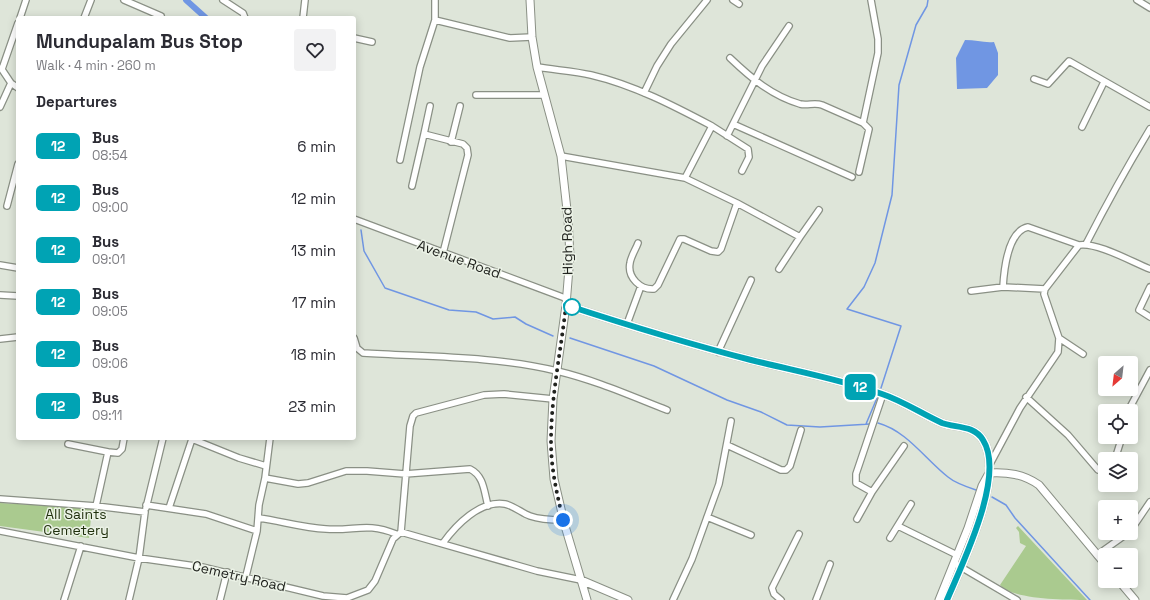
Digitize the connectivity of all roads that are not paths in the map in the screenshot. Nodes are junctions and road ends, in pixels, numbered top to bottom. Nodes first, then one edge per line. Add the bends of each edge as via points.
1 (26, 0) edge
2 (91, 0) edge
3 (124, 0) edge
4 (223, 0) edge
5 (305, 0) edge
6 (435, 0) edge
7 (530, 0) edge
8 (707, 0) edge
9 (733, 0) edge
10 (871, 0) edge
11 (1137, 0) edge
12 (739, 4) dead end
13 (1150, 8) edge
14 (21, 16) edge
15 (85, 16) edge
16 (161, 16) dead end
17 (244, 16) edge
18 (303, 16) edge
19 (435, 20) junction
20 (789, 26) dead end
21 (16, 28) edge
22 (532, 37) junction
23 (356, 38) edge
24 (372, 42) dead end
25 (730, 58) dead end
26 (537, 67) junction
27 (1, 68) edge
28 (1034, 79) dead end
29 (754, 81) junction
30 (1104, 82) junction
31 (11, 83) junction
32 (16, 87) edge
33 (644, 93) junction
34 (544, 94) junction
35 (476, 95) dead end
36 (430, 106) dead end
37 (460, 106) dead end
38 (0, 107) edge
39 (1150, 107) edge
40 (863, 123) junction
41 (732, 124) junction
42 (712, 126) junction
43 (1082, 127) dead end
44 (1150, 129) edge
45 (424, 134) junction
46 (727, 136) junction
47 (451, 142) junction
48 (561, 156) junction
49 (400, 160) dead end
50 (742, 171) dead end
51 (16, 172) edge
52 (860, 172) dead end
53 (685, 178) junction
54 (852, 178) dead end
55 (412, 186) dead end
56 (738, 203) junction
57 (7, 206) dead end
58 (819, 210) dead end
59 (356, 220) edge
60 (800, 237) junction
61 (638, 243) dead end
62 (1086, 244) junction
63 (1079, 245) junction
64 (444, 253) junction
65 (0, 265) edge
66 (16, 268) edge
67 (778, 269) dead end
68 (1150, 269) edge
69 (751, 280) dead end
70 (641, 286) junction
71 (1003, 287) junction
72 (1150, 287) edge
73 (1045, 289) junction
74 (971, 291) dead end
75 (0, 295) edge
76 (16, 296) edge
77 (566, 301) junction
78 (1150, 317) edge
79 (627, 324) junction
80 (16, 337) edge
81 (1059, 338) junction
82 (0, 339) edge
83 (356, 345) edge
84 (718, 352) junction
85 (1083, 354) dead end
86 (1150, 370) edge
87 (557, 371) junction
88 (883, 394) junction
89 (1026, 397) junction
90 (553, 399) junction
91 (1132, 404) edge
92 (667, 410) dead end
93 (731, 421) dead end
94 (801, 430) dead end
95 (124, 440) edge
96 (162, 440) edge
97 (190, 440) edge
98 (196, 440) edge
99 (270, 440) edge
100 (68, 444) dead end
101 (727, 445) junction
102 (904, 446) dead end
103 (108, 452) junction
104 (266, 466) junction
105 (989, 470) junction
106 (1098, 470) edge
107 (405, 474) junction
108 (265, 478) junction
109 (872, 492) junction
110 (0, 499) edge
111 (1150, 502) edge
112 (911, 504) dead end
113 (146, 505) junction
114 (96, 506) junction
115 (488, 506) junction
116 (169, 508) junction
117 (1148, 510) edge
118 (145, 512) junction
119 (707, 517) junction
120 (259, 518) junction
121 (857, 519) dead end
122 (563, 520) junction
123 (1138, 522) edge
124 (898, 526) junction
125 (2, 531) edge
126 (257, 531) junction
127 (399, 533) junction
128 (799, 534) dead end
129 (751, 535) dead end
130 (0, 537) edge
131 (890, 538) dead end
132 (1118, 540) edge
133 (443, 543) junction
134 (81, 546) junction
135 (957, 555) junction
136 (1097, 555) joint
137 (139, 558) junction
138 (830, 564) dead end
139 (957, 565) junction
140 (227, 572) junction
141 (246, 576) junction
142 (581, 580) junction
143 (1125, 588) edge
144 (64, 600) edge
145 (129, 600) edge
146 (220, 600) edge
147 (587, 600) edge
148 (628, 600) edge
149 (673, 600) edge
150 (781, 600) edge
151 (816, 600) edge
152 (939, 600) edge
153 (947, 600) edge
154 (1017, 600) edge
155 (1135, 600) edge

1 - 14 street
2 - 15 street
3 - 16 street
4 - 17 street
5 - 18 street
6 - 19 street
7 - 22 main road, High Road
8 - 33 street via 671,44
9 - 12 street
10 - 40 street via 878,53
11 - 13 street
19 - 22 street via 510,38
19 - 49 street via 420,67
20 - 29 street
21 - 27 street
22 - 26 main road, High Road
23 - 24 street
25 - 29 street
26 - 33 street via 591,75
26 - 34 main road, High Road
27 - 31 street
28 - 30 street via 1048,84 1069,61
29 - 40 street via 801,105 816,103
29 - 41 street
30 - 39 street
30 - 43 street
31 - 32 street
31 - 38 street
33 - 42 street
34 - 35 street
34 - 48 main road, High Road
36 - 45 street
37 - 47 street
40 - 52 street via 869,129
41 - 46 street
41 - 54 street
42 - 46 street
42 - 53 street
44 - 62 street via 1115,187
45 - 47 street
45 - 55 street
46 - 50 street via 748,149 749,157
47 - 64 street via 463,144 468,155
48 - 53 street
48 - 77 main road, High Road via 570,256
51 - 57 street
53 - 56 street
56 - 60 street
56 - 70 street via 718,252 680,239 658,285 654,289
58 - 60 street
59 - 64 street, Avenue Road
60 - 67 street
61 - 70 street via 630,270 635,282
62 - 63 street
62 - 68 street
63 - 71 street via 1022,228 1004,264
63 - 73 street
64 - 77 street, Avenue Road
65 - 66 street
69 - 84 street
70 - 79 street
71 - 73 street
71 - 74 street
72 - 78 street via 1139,310
73 - 81 street via 1044,294
75 - 76 street
77 - 79 main road
77 - 87 main road, High Road
79 - 84 main road
80 - 82 street
81 - 85 street
81 - 89 street via 1058,352
83 - 87 street via 363,353 495,362
84 - 88 main road via 848,383
86 - 91 street
87 - 90 main road, High Road
87 - 92 street via 612,388
88 - 105 main road via 941,422 974,430 983,440
88 - 109 street via 855,480
89 - 105 street
89 - 106 street via 1068,435
90 - 107 street via 504,394 484,395 416,413 410,426
90 - 122 main road, High Road via 551,441 554,479
93 - 101 street
94 - 101 street via 790,466 786,470
95 - 103 street via 122,449 118,453
96 - 113 street
97 - 116 street
98 - 104 street
99 - 104 street
100 - 103 street
101 - 119 street via 719,484
102 - 109 street
103 - 114 street
104 - 108 street
105 - 135 main road
105 - 136 main road via 1026,477 1039,485
105 - 139 main road via 989,489 984,506
107 - 108 street via 346,472 298,484
107 - 115 street via 470,469 482,479
107 - 127 street
108 - 120 street
109 - 121 street
110 - 114 street
111 - 117 street
112 - 124 street
113 - 116 street
113 - 118 street
114 - 118 street
115 - 122 street via 507,505 531,517
115 - 133 street via 461,521
116 - 126 street via 206,514
117 - 123 street
118 - 137 street
119 - 129 street
119 - 149 street via 692,559
120 - 126 street
120 - 127 street via 327,529 367,526
122 - 142 main road, High Road
124 - 131 street
124 - 135 street
125 - 130 street
125 - 134 street, Cemetry Road
126 - 141 street
127 - 133 street
127 - 141 street, Cemetry Road via 368,590 347,598 323,596
128 - 150 street via 772,588
132 - 136 street
133 - 142 street via 537,571
134 - 137 street, Cemetry Road
134 - 144 street
135 - 139 main road
137 - 140 street, Cemetry Road
137 - 145 street
138 - 151 street
139 - 152 main road
139 - 153 main road
139 - 154 street
140 - 141 street, Cemetry Road
140 - 146 street
142 - 147 main road, High Road
142 - 148 main road
143 - 155 main road

